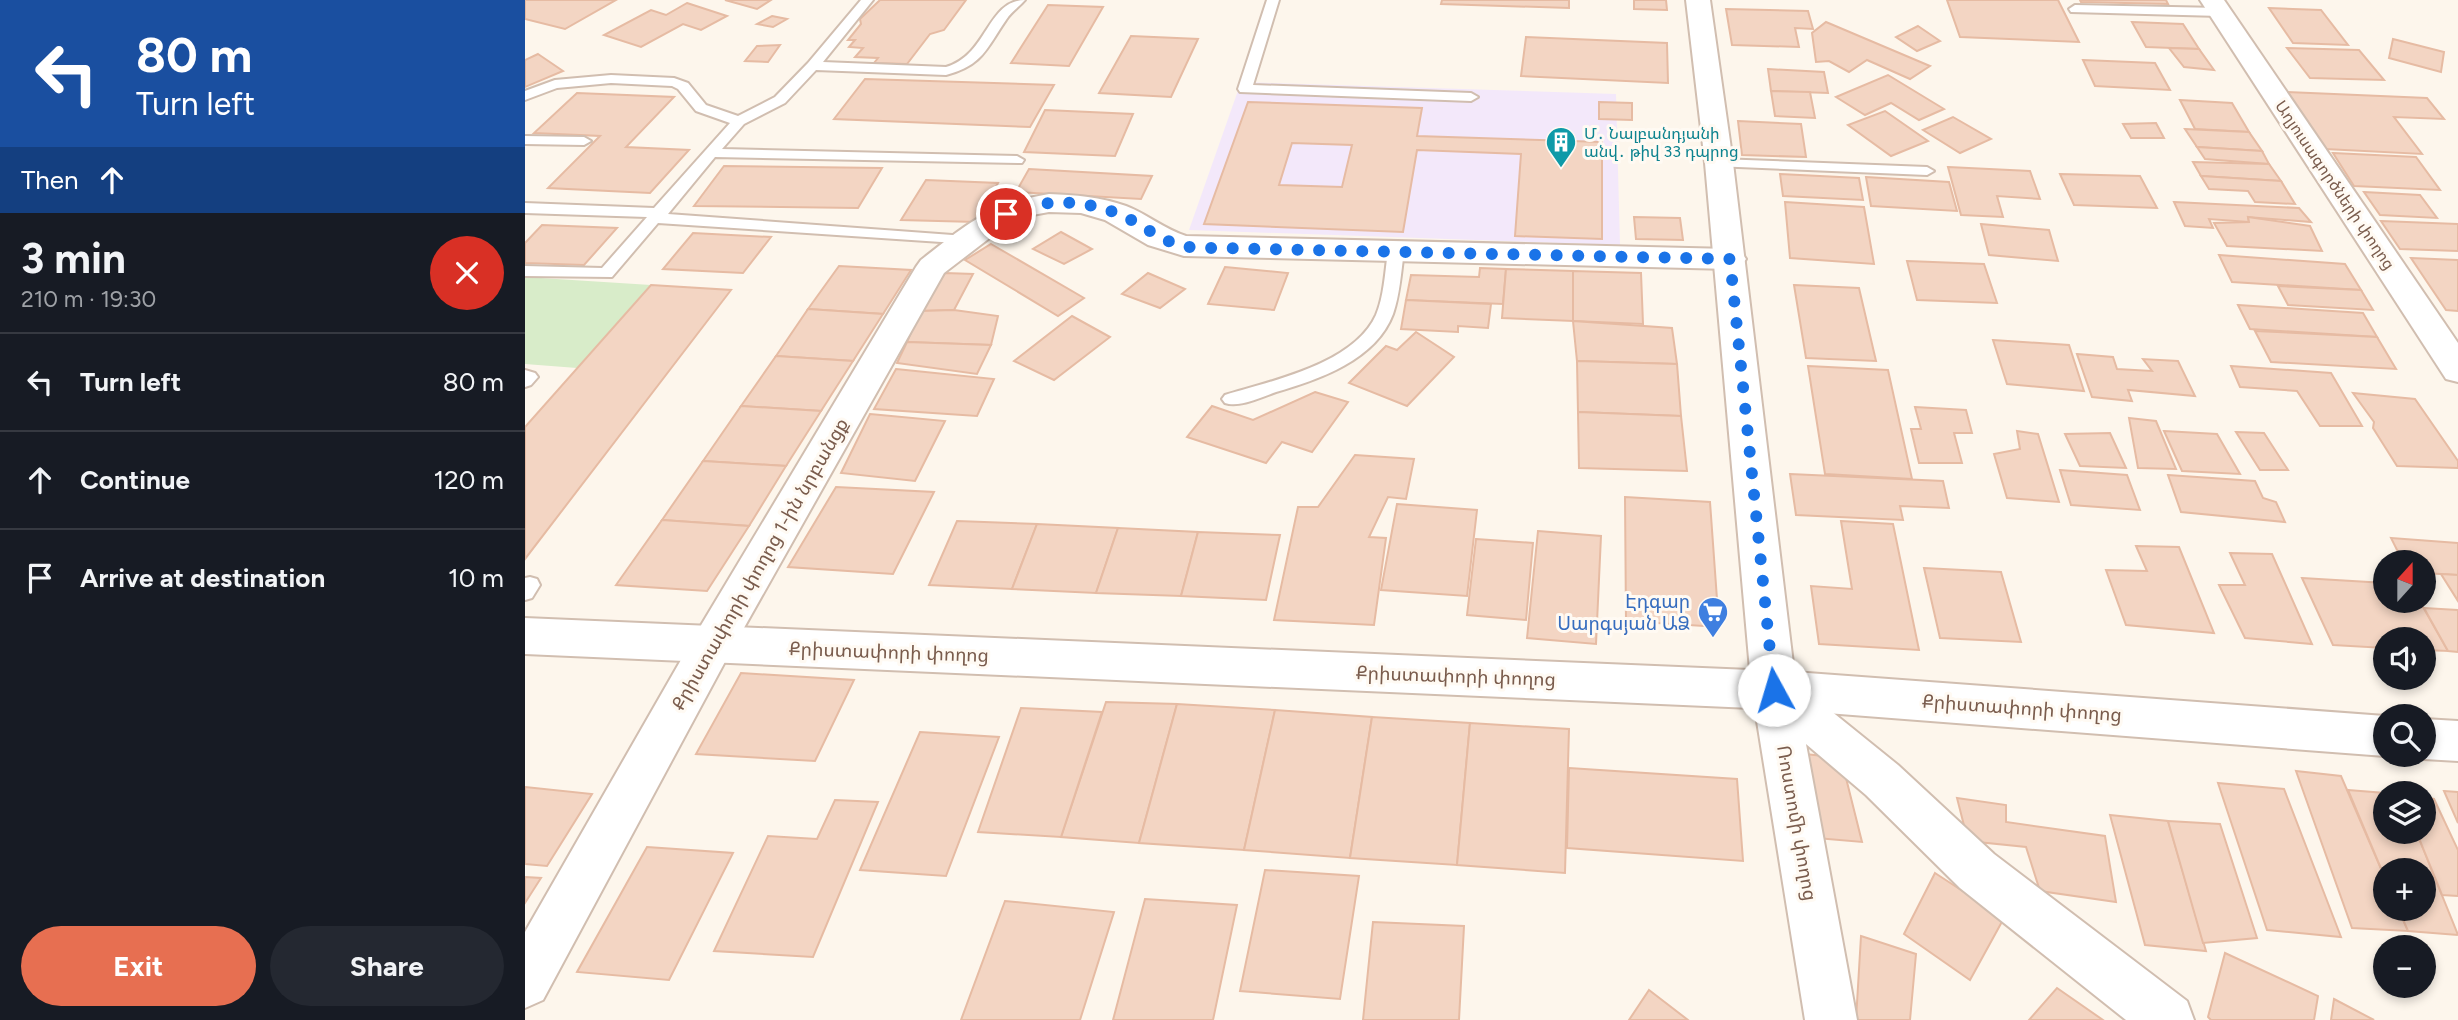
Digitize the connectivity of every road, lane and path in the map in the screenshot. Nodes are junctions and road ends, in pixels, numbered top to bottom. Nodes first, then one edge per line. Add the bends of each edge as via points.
1 (867, 0) edge
2 (1019, 0) edge
3 (1273, 0) edge
4 (1698, 0) edge
5 (2216, 6) edge
6 (2075, 9) dead end
7 (813, 66) junction
8 (525, 96) edge
9 (1471, 97) dead end
10 (739, 121) junction
11 (525, 140) edge
12 (584, 141) dead end
13 (712, 153) junction
14 (1017, 160) dead end
15 (1719, 163) junction
16 (1927, 171) dead end
17 (525, 208) edge
18 (659, 215) junction
19 (965, 241) junction
20 (1397, 251) junction
21 (1730, 259) junction
22 (525, 271) edge
23 (2458, 370) edge
24 (1231, 399) dead end
25 (525, 636) edge
26 (712, 645) junction
27 (1774, 690) junction
28 (2373, 735) edge
29 (2436, 740) edge
30 (2458, 741) edge
31 (525, 982) edge
32 (1831, 1020) edge
33 (2168, 1020) edge

1 - 7 lane
2 - 7 lane via 974,61 963,68
3 - 9 lane via 1245,89
4 - 15 street, Ռոստոմի փողոց
5 - 6 lane
5 - 23 street, Աղյուսագործների փողոց
7 - 10 lane via 780,100
8 - 10 lane via 555,84 611,79 674,82 701,108
10 - 13 lane
11 - 12 lane
13 - 14 lane
13 - 18 lane
15 - 16 lane
15 - 21 street, Ռոստոմի փողոց
17 - 18 lane
18 - 19 lane
18 - 22 lane via 606,273
19 - 20 street, Քրիստափորի փողոց 1-ին նրբանցք via 1019,208 1049,203 1082,204 1116,213 1159,238 1184,246
19 - 26 street, Քրիստափորի փողոց 1-ին նրբանցք via 932,267
20 - 21 street, Քրիստափորի փողոց 1-ին նրբանցք
20 - 24 lane via 1382,319 1349,356 1293,381
21 - 27 street, Ռոստոմի փողոց
25 - 26 street, Քրիստափորի փողոց
26 - 27 street, Քրիստափորի փողոց
26 - 31 street, Քրիստափորի փողոց 1-ին նրբանցք
27 - 28 street, Քրիստափորի փողոց
27 - 32 street, Ռոստոմի փողոց
27 - 33 street via 1882,780 1977,871
29 - 30 street

